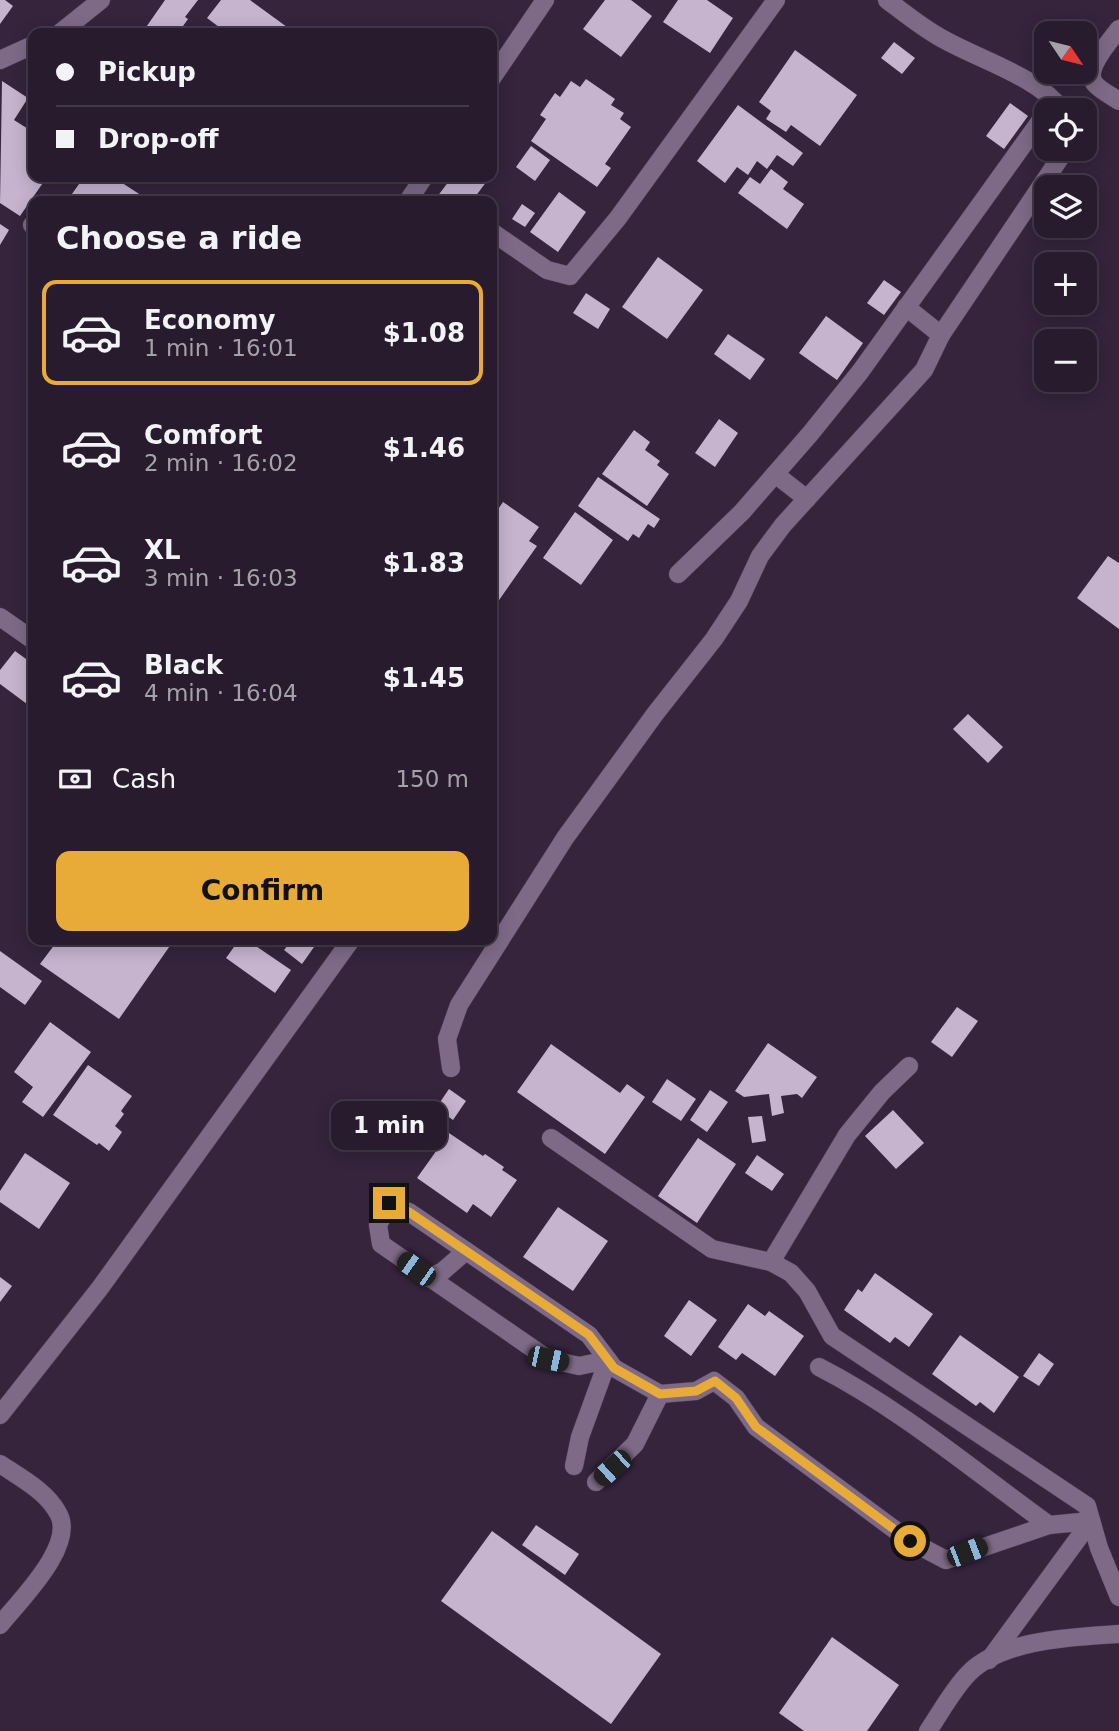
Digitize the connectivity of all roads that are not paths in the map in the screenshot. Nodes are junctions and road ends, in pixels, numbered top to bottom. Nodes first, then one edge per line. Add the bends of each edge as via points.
1 (101, 0) edge
2 (545, 0) edge
3 (776, 0) edge
4 (887, 0) edge
5 (66, 28) edge
6 (1119, 29) edge
7 (28, 47) edge
8 (0, 60) edge
9 (497, 71) edge
10 (1046, 98) edge
11 (1119, 101) edge
12 (1034, 134) edge
13 (1058, 161) edge
14 (497, 235) edge
15 (906, 307) junction
16 (941, 335) junction
17 (775, 474) junction
18 (807, 499) junction
19 (678, 574) dead end
20 (0, 617) edge
21 (28, 636) edge
22 (497, 944) edge
23 (347, 945) edge
24 (496, 945) edge
25 (909, 1066) dead end
26 (451, 1068) dead end
27 (551, 1138) dead end
28 (466, 1251) junction
29 (771, 1262) junction
30 (429, 1278) junction
31 (608, 1360) junction
32 (818, 1367) dead end
33 (660, 1394) junction
34 (0, 1415) edge
35 (0, 1464) edge
36 (574, 1466) dead end
37 (596, 1482) dead end
38 (1091, 1521) junction
39 (1049, 1525) junction
40 (1119, 1597) edge
41 (0, 1625) edge
42 (1119, 1634) edge
43 (989, 1660) junction
44 (928, 1731) edge

1 - 5 street
2 - 9 street
3 - 14 street via 618,218 570,276 547,270
4 - 10 street via 936,35 1038,87
6 - 11 street via 1093,67 1092,77
7 - 8 street
12 - 15 street
13 - 16 street
15 - 16 street
15 - 17 street via 860,372
16 - 18 street via 925,370
17 - 18 street
17 - 19 street
18 - 22 street via 760,556 720,629 565,838
20 - 21 street
23 - 34 street via 100,1288
24 - 26 street via 458,1005 447,1039
25 - 29 street via 847,1135
27 - 29 street via 712,1249
28 - 30 street
28 - 30 street via 389,1203 378,1225 380,1244
28 - 31 street via 589,1335
29 - 38 street via 807,1291 832,1336 1087,1506
30 - 31 street via 548,1359 579,1366
31 - 33 street
31 - 36 street
32 - 39 street via 858,1387
33 - 37 street via 635,1444
33 - 39 street via 696,1391 715,1381 736,1398 756,1427 910,1541 946,1560
35 - 41 street via 47,1498 62,1521 56,1553
38 - 39 street
38 - 40 street
38 - 43 street
42 - 43 street via 1022,1644
43 - 44 street via 970,1672

